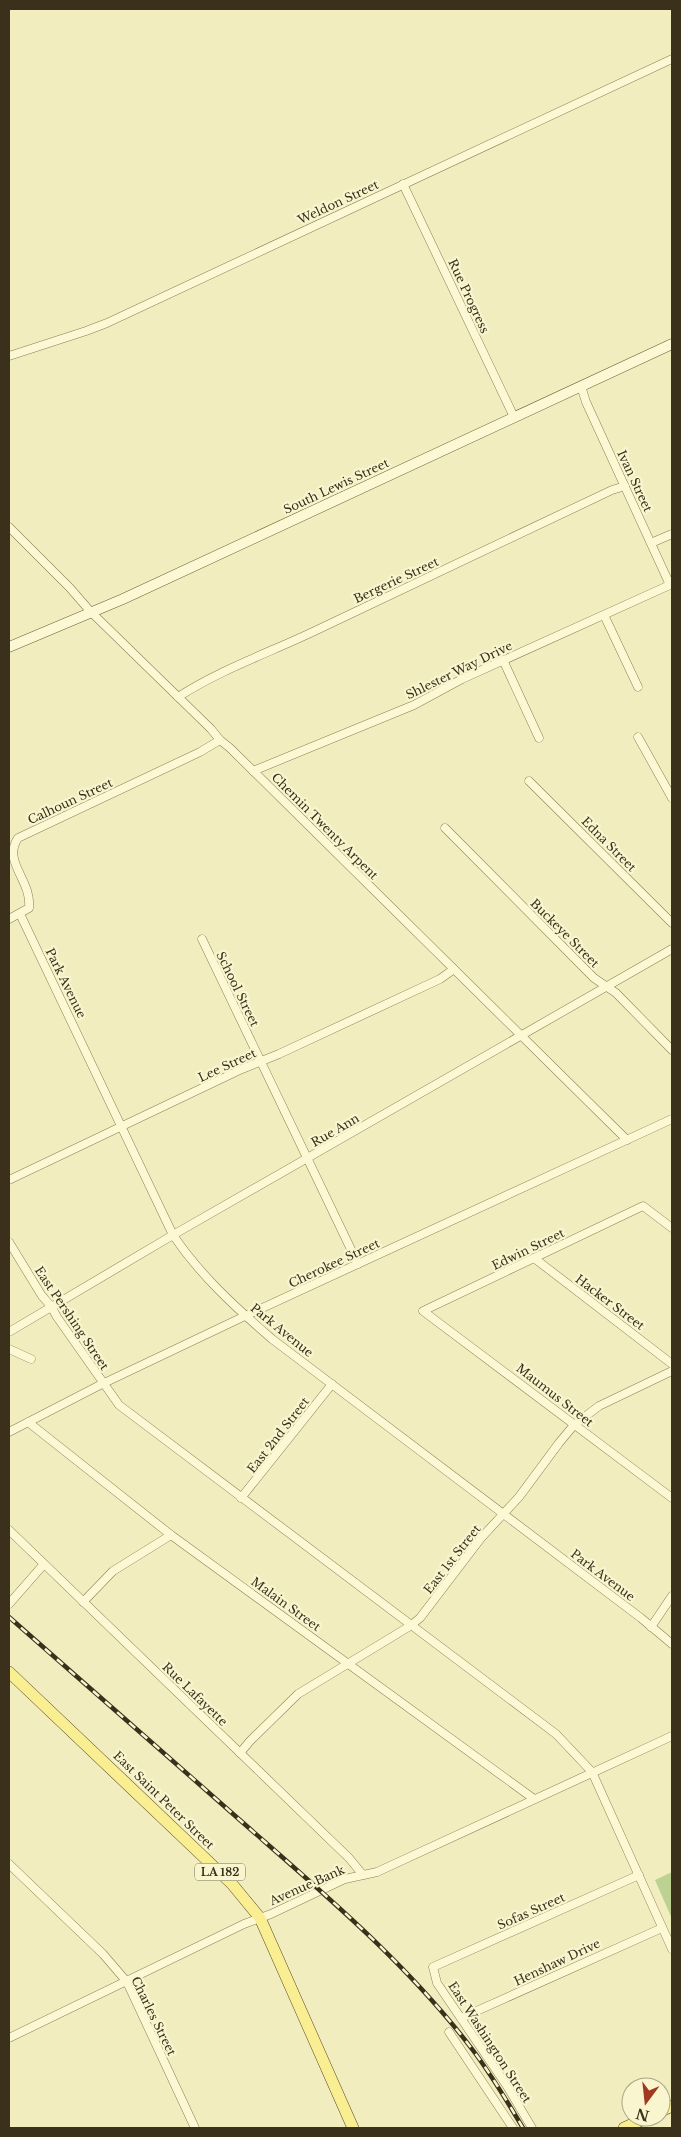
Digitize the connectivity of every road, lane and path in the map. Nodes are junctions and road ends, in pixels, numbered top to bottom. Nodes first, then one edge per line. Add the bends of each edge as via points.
1 (672, 59) edge
2 (404, 184) junction
3 (672, 344) edge
4 (9, 356) edge
5 (581, 386) junction
6 (514, 417) junction
7 (625, 486) junction
8 (9, 526) edge
9 (672, 534) edge
10 (651, 543) junction
11 (671, 584) edge
12 (90, 611) junction
13 (604, 615) junction
14 (9, 647) edge
15 (503, 660) junction
16 (638, 687) dead end
17 (178, 697) junction
18 (638, 736) dead end
19 (539, 738) dead end
20 (220, 740) junction
21 (252, 771) junction
22 (530, 781) dead end
23 (672, 798) edge
24 (444, 828) dead end
25 (20, 914) junction
26 (9, 919) edge
27 (672, 923) edge
28 (202, 939) dead end
29 (672, 949) edge
30 (454, 969) junction
31 (606, 986) junction
32 (522, 1036) junction
33 (672, 1050) edge
34 (261, 1061) junction
35 (672, 1120) edge
36 (121, 1126) junction
37 (627, 1140) junction
38 (308, 1159) junction
39 (9, 1180) edge
40 (672, 1228) edge
41 (173, 1235) junction
42 (9, 1242) edge
43 (534, 1258) junction
44 (358, 1264) junction
45 (52, 1306) junction
46 (423, 1311) joint
47 (246, 1316) junction
48 (9, 1332) edge
49 (9, 1349) edge
50 (30, 1359) dead end
51 (672, 1364) edge
52 (672, 1371) edge
53 (102, 1384) junction
54 (332, 1384) junction
55 (28, 1422) junction
56 (574, 1425) junction
57 (9, 1432) edge
58 (241, 1498) junction
59 (672, 1498) edge
60 (503, 1514) junction
61 (9, 1530) edge
62 (171, 1535) junction
63 (44, 1564) junction
64 (672, 1596) edge
65 (84, 1602) junction
66 (9, 1604) edge
67 (410, 1626) junction
68 (651, 1627) junction
69 (672, 1644) edge
70 (348, 1662) junction
71 (9, 1672) edge
72 (672, 1736) edge
73 (240, 1753) junction
74 (592, 1772) junction
75 (534, 1799) junction
76 (9, 1864) edge
77 (363, 1875) junction
78 (639, 1875) junction
79 (260, 1918) junction
80 (662, 1928) junction
81 (672, 1949) edge
82 (432, 1967) joint
83 (128, 1982) junction
84 (461, 2018) junction
85 (449, 2032) dead end
86 (9, 2038) edge
87 (195, 2128) edge
88 (353, 2128) edge
89 (513, 2128) edge
90 (532, 2128) edge

1 - 2 street, Weldon Street
2 - 4 street, Weldon Street via 108,323
2 - 6 street, Rue Progress
3 - 5 main road, South Lewis Street
5 - 6 main road, South Lewis Street
5 - 7 street, Ivan Street
6 - 12 main road, South Lewis Street
7 - 10 street, Ivan Street
7 - 17 street, Bergerie Street via 238,665
8 - 12 street, Chemin Twenty Arpent
9 - 10 street
10 - 11 street, Ivan Street
11 - 13 street, Shlester Way Drive
12 - 14 main road, South Lewis Street
12 - 17 street, Chemin Twenty Arpent
13 - 15 street, Shlester Way Drive
13 - 16 street
15 - 19 street
15 - 21 street, Shlester Way Drive via 414,704
17 - 20 street, Chemin Twenty Arpent
18 - 23 street
20 - 21 street, Chemin Twenty Arpent
20 - 25 street, Calhoun Street via 18,838 12,846 12,857 30,898 29,908
21 - 30 street, Chemin Twenty Arpent
22 - 27 street, Edna Street
24 - 31 street, Buckeye Street via 594,978
25 - 26 street
25 - 36 street, Park Avenue
28 - 34 street, School Street
29 - 31 street, Rue Ann
30 - 32 street, Chemin Twenty Arpent
30 - 34 street, Lee Street via 440,979
31 - 32 street, Rue Ann
31 - 33 street, Buckeye Street
32 - 37 street, Chemin Twenty Arpent
32 - 38 street, Rue Ann
34 - 36 street, Lee Street
34 - 38 street, School Street
35 - 37 street, Cherokee Street
36 - 39 street, Lee Street
36 - 41 street, Park Avenue
37 - 44 street, Cherokee Street
38 - 41 street, Rue Ann
38 - 44 street, School Street
40 - 43 street, Edwin Street via 643,1206
41 - 45 street, Rue Ann
41 - 47 street, Park Avenue via 188,1258
42 - 45 street, East Pershing Street via 42,1296
43 - 46 street, Edwin Street
43 - 51 street, Hacker Street
44 - 47 street, Cherokee Street
45 - 48 street, Rue Ann
45 - 53 street, East Pershing Street
46 - 56 street, Maumus Street
47 - 53 street, Cherokee Street
47 - 54 street, Park Avenue
49 - 50 street
52 - 56 street, East 1st Street via 599,1406
53 - 55 street, Cherokee Street
53 - 58 street, East Pershing Street via 119,1405
54 - 58 street, East 2nd Street
54 - 60 street, Park Avenue
55 - 57 street, Cherokee Street
55 - 62 street, Malain Street
56 - 59 street, Maumus Street
56 - 60 street, East 1st Street
58 - 67 street, East Pershing Street
60 - 67 street, East 1st Street via 420,1618
60 - 68 street, Park Avenue
61 - 63 street, Rue Lafayette
62 - 65 street via 113,1571
62 - 70 street, Malain Street
63 - 65 street, Rue Lafayette
63 - 66 street
64 - 68 street
65 - 73 street, Rue Lafayette
67 - 70 street, East 1st Street
67 - 74 street, East Pershing Street via 556,1734
68 - 69 street, Park Avenue
70 - 73 street, East 1st Street via 298,1694
70 - 75 street, Malain Street
71 - 79 main road, East Saint Peter Street / LA 182 via 232,1884
72 - 74 street, Avenue Bank
73 - 77 street, Rue Lafayette
74 - 75 street, Avenue Bank
74 - 78 street, East Pershing Street
75 - 77 street, Avenue Bank via 377,1872
76 - 83 street, Charles Street
77 - 79 street, Avenue Bank via 345,1878
78 - 80 street, East Pershing Street
78 - 82 street, Sofas Street
79 - 83 street, Avenue Bank
79 - 88 main road, East Saint Peter Street / LA 182
80 - 81 street, East Pershing Street
80 - 84 street, Henshaw Drive
82 - 84 street, East Washington Street via 437,1983
83 - 86 street, Avenue Bank
83 - 87 street, Charles Street
84 - 90 street, East Washington Street
85 - 89 street

